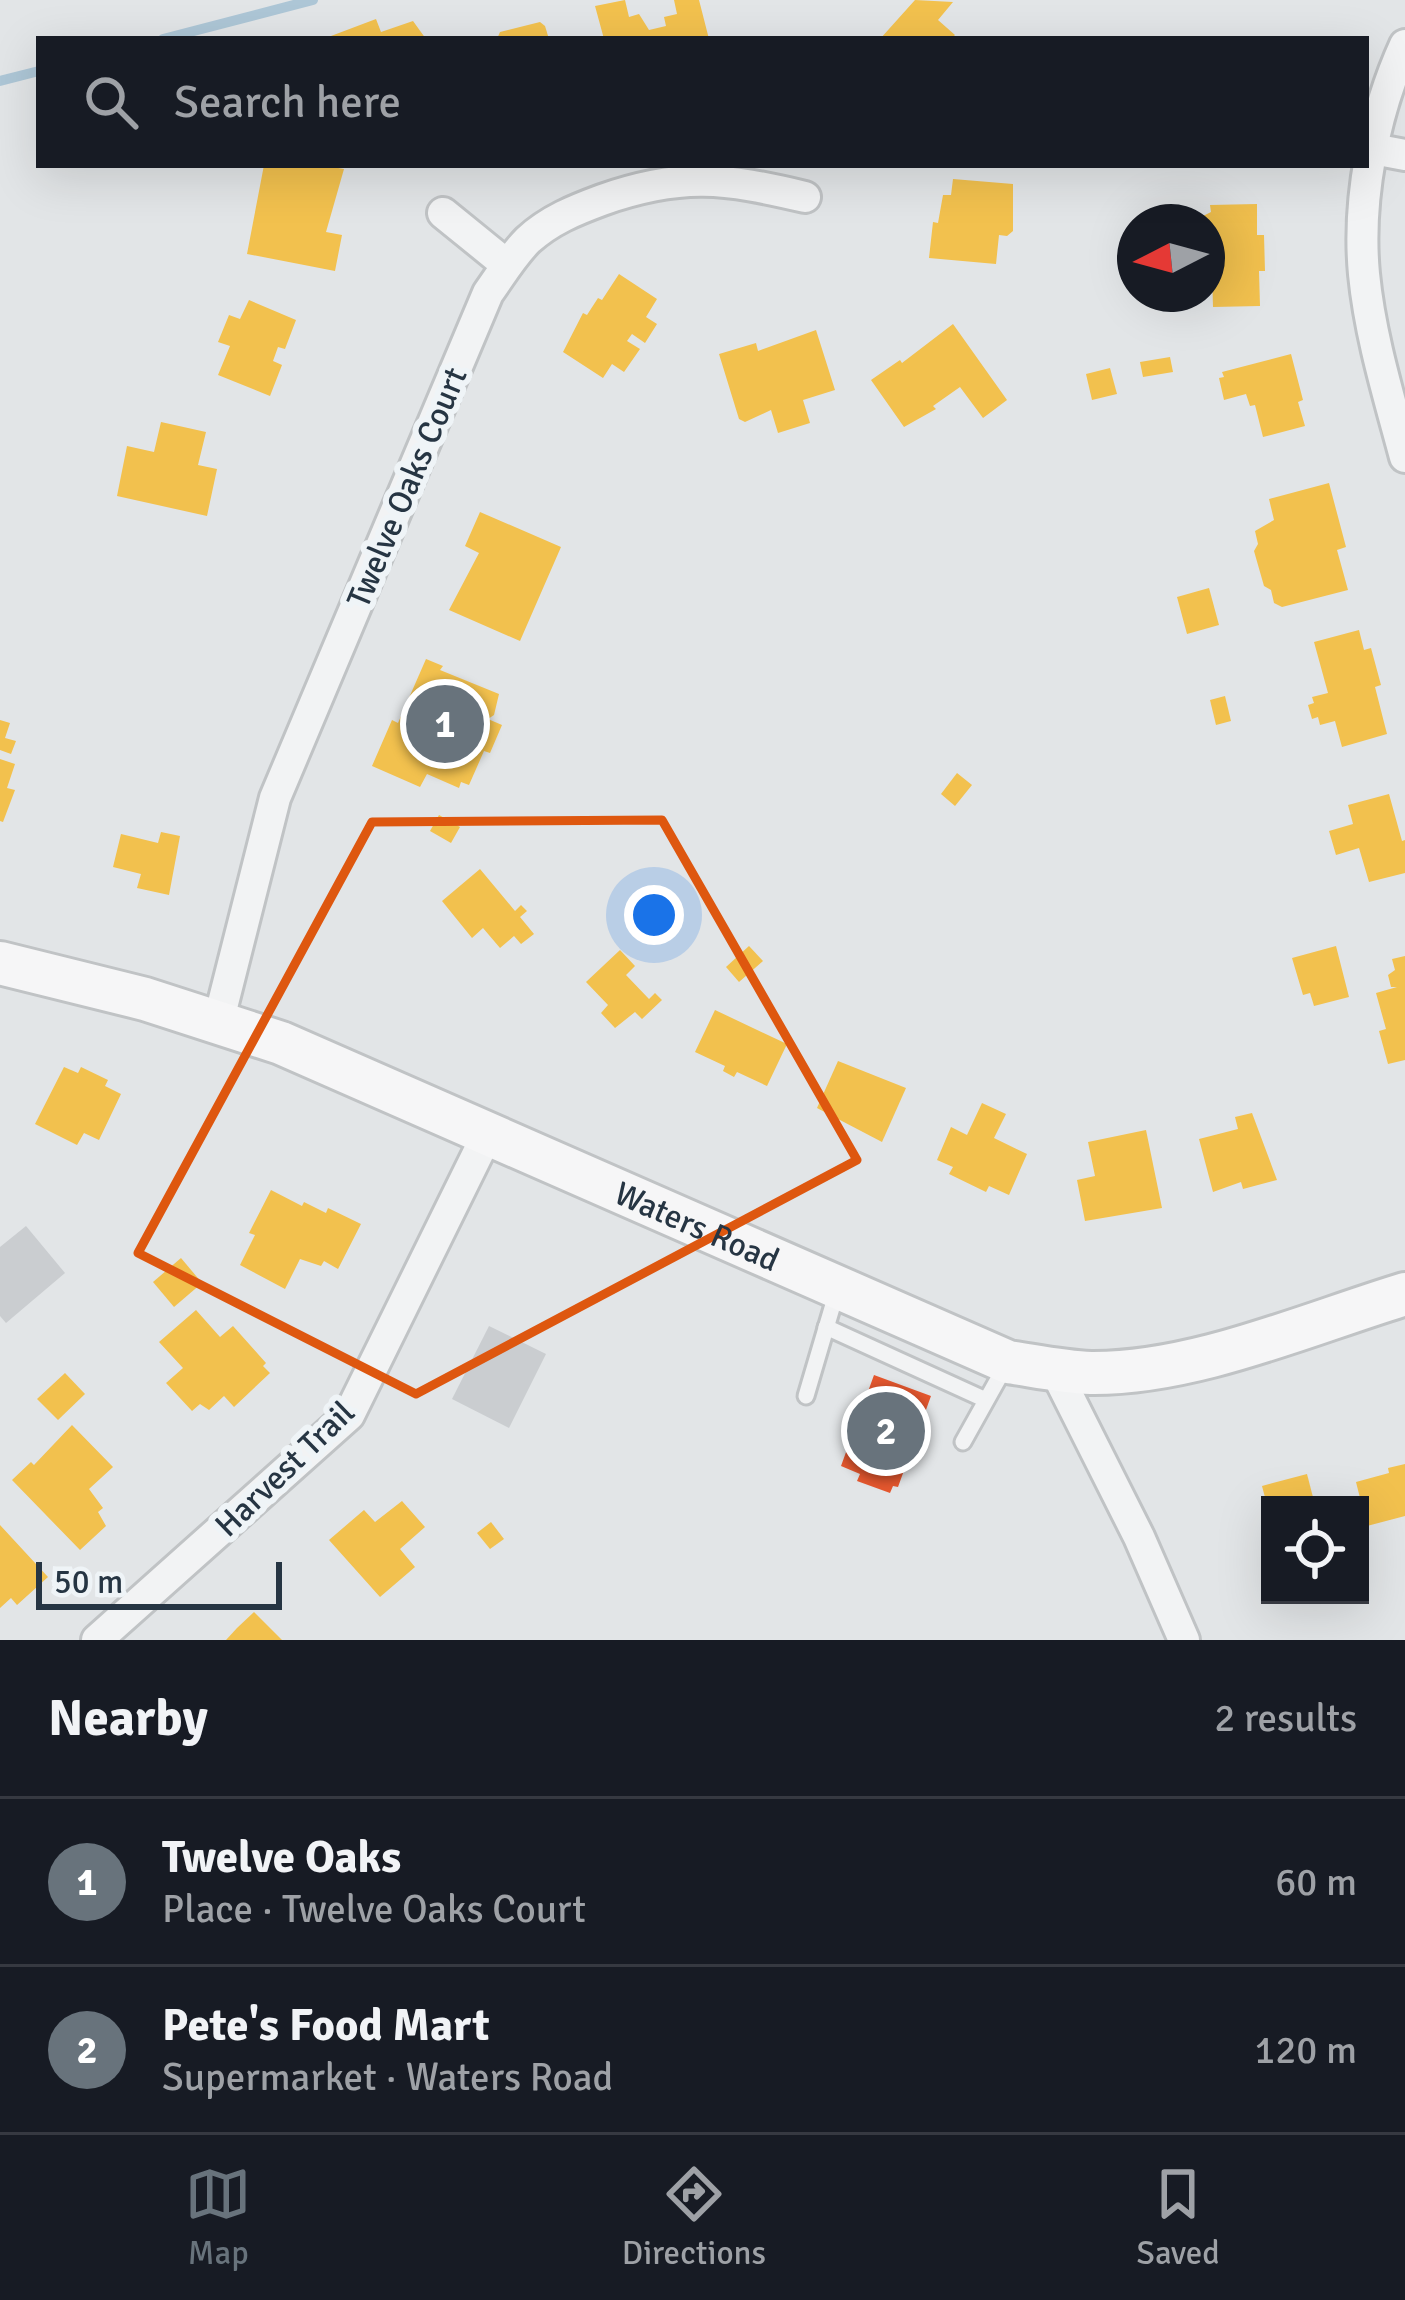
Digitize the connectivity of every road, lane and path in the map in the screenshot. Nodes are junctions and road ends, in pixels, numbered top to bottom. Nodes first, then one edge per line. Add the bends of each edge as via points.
1 (1405, 45) edge
2 (1372, 149) junction
3 (1405, 155) edge
4 (805, 197) dead end
5 (442, 213) dead end
6 (507, 265) junction
7 (1405, 457) edge
8 (0, 963) edge
9 (218, 1023) junction
10 (488, 1133) junction
11 (1405, 1294) edge
12 (832, 1308) junction
13 (1008, 1362) junction
14 (1055, 1370) junction
15 (806, 1396) dead end
16 (986, 1400) junction
17 (963, 1442) dead end
18 (97, 1640) edge
19 (1184, 1640) edge

1 - 2 street
2 - 3 street
2 - 7 street via 1364,273
4 - 6 street, Twelve Oaks Court via 744,182 648,184 567,212
5 - 6 street
6 - 9 street, Twelve Oaks Court via 488,293 275,798
8 - 9 street, Waters Road
9 - 10 street, Waters Road
10 - 12 street, Waters Road
10 - 18 street, Harvest Trail via 349,1415
11 - 14 street, Waters Road via 1159,1366
12 - 13 street, Waters Road
12 - 15 lane
12 - 16 lane
13 - 14 street, Waters Road
13 - 16 lane
14 - 19 street
16 - 17 lane

